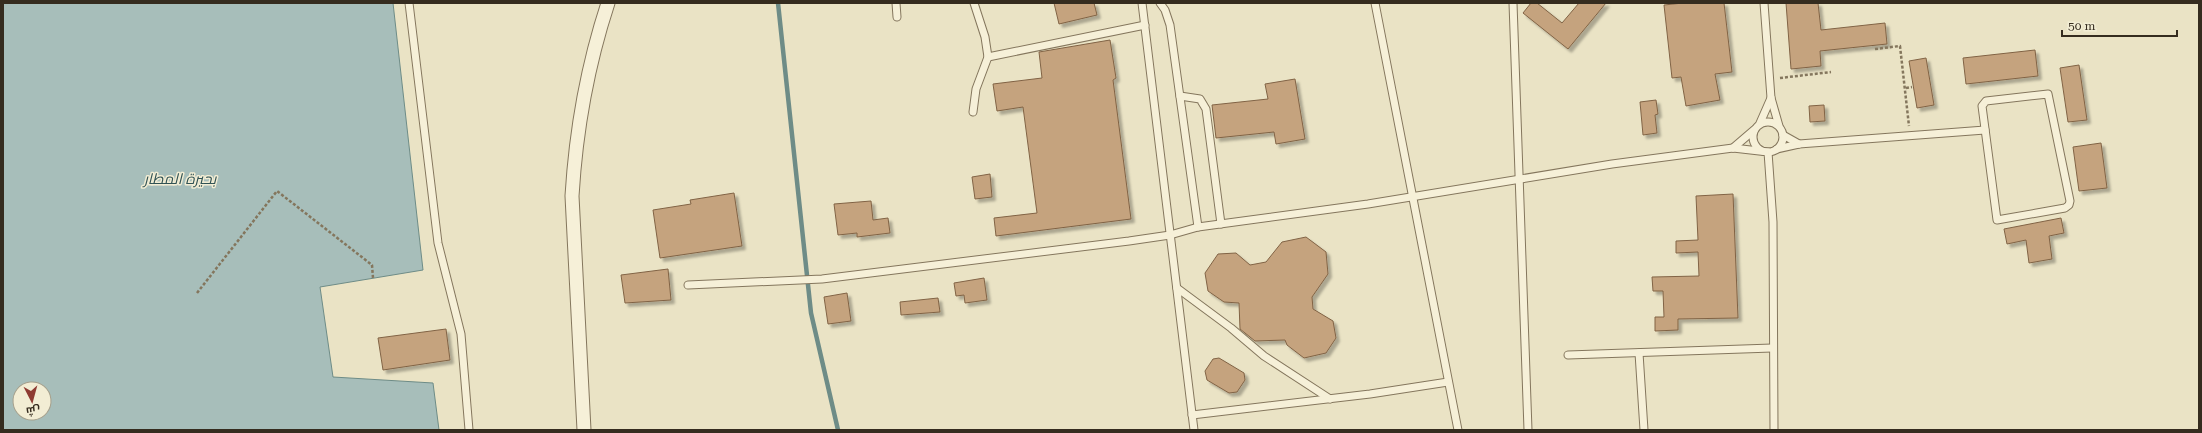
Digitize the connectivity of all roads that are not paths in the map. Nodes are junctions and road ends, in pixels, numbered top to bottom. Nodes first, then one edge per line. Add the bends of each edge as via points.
1 (409, 3) edge
2 (608, 3) edge
3 (896, 3) edge
4 (974, 3) edge
5 (1142, 3) edge
6 (1160, 3) edge
7 (1375, 3) edge
8 (1513, 3) edge
9 (1764, 3) edge
10 (897, 17) dead end
11 (1144, 25) junction
12 (988, 57) junction
13 (1180, 96) junction
14 (1771, 98) junction
15 (973, 112) dead end
16 (1760, 123) junction
17 (1779, 126) junction
18 (1754, 130) junction
19 (1985, 130) junction
20 (1783, 135) junction
21 (1799, 144) junction
22 (1733, 148) junction
23 (1777, 149) junction
24 (1768, 152) junction
25 (1519, 180) junction
26 (1412, 196) junction
27 (1221, 224) junction
28 (1198, 227) junction
29 (1170, 235) junction
30 (688, 285) dead end
31 (1177, 288) junction
32 (1772, 348) junction
33 (1639, 353) junction
34 (1568, 355) dead end
35 (1448, 382) junction
36 (1330, 399) junction
37 (1192, 415) junction
38 (469, 430) edge
39 (584, 430) edge
40 (1194, 430) edge
41 (1458, 430) edge
42 (1528, 430) edge
43 (1644, 430) edge
44 (1774, 430) edge

1 - 38 lane via 438,243 460,323
2 - 39 street via 586,79 572,196
3 - 10 lane
4 - 12 lane via 985,37
5 - 11 lane
6 - 13 lane via 1170,25
7 - 26 lane
8 - 25 lane
9 - 14 lane
11 - 12 lane
11 - 29 lane
12 - 15 lane via 976,89
13 - 27 lane via 1200,99 1206,109
13 - 28 lane
14 - 16 lane
14 - 17 lane
16 - 17 lane via 1770,122
16 - 18 lane
17 - 20 lane
18 - 22 lane
18 - 24 lane via 1755,145 1763,152
19 - 19 lane via 1983,103 2048,94 2069,205 2065,208 1997,220
19 - 21 lane
20 - 21 lane
20 - 23 lane
21 - 23 lane
22 - 24 lane
22 - 25 lane via 1605,165
23 - 24 lane
24 - 32 lane via 1773,222
25 - 26 lane
25 - 42 lane
26 - 27 lane
26 - 35 lane
27 - 28 lane
28 - 29 lane
29 - 30 lane via 822,279
29 - 31 lane
31 - 36 lane via 1264,356
31 - 37 lane
32 - 33 lane
32 - 44 lane
33 - 34 lane
33 - 43 lane
35 - 36 lane
35 - 41 lane
36 - 37 lane
37 - 40 lane

